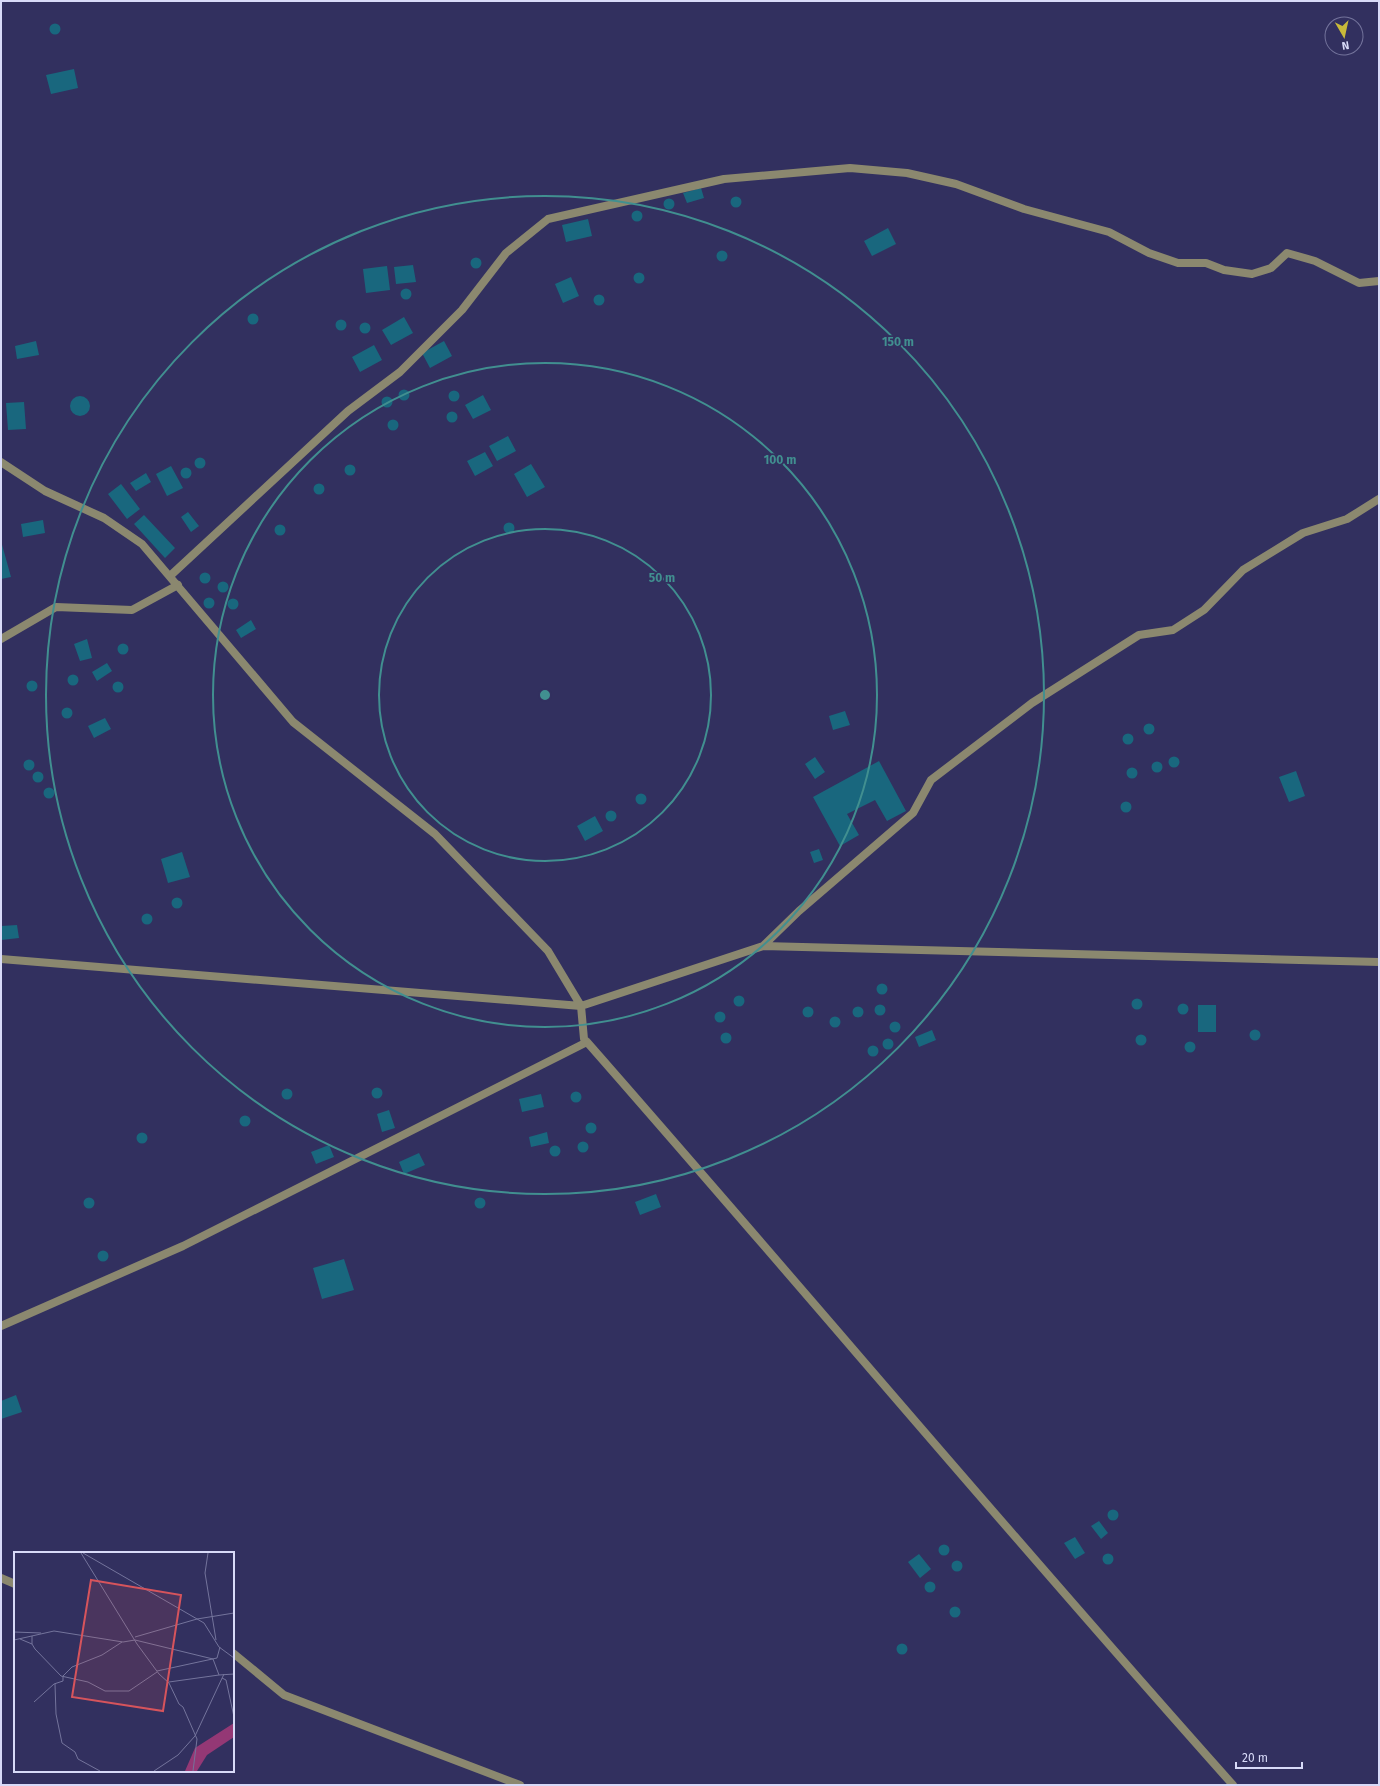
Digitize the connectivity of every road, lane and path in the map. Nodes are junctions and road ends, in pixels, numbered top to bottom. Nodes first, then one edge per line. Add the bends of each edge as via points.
1 (1379, 281) edge
2 (1, 462) edge
3 (1379, 499) edge
4 (170, 576) junction
5 (178, 585) junction
6 (1, 639) edge
7 (763, 946) junction
8 (1, 959) edge
9 (1379, 962) edge
10 (581, 1006) junction
11 (587, 1042) junction
12 (1, 1326) edge
13 (1, 1578) edge
14 (14, 1584) edge
15 (234, 1654) edge
16 (520, 1785) edge
17 (1233, 1785) edge

1 - 4 street via 1359,283 1315,261 1287,253 1271,268 1252,274 1224,270 1206,263 1178,263 1149,253 1109,232 1024,209 956,184 907,173 850,168 724,179 548,219 506,253 462,310 400,372 348,411
2 - 4 street via 45,491 104,518 142,544
3 - 7 street via 1347,520 1303,533 1243,570 1204,610 1173,630 1139,635 1032,702 931,780 913,813 799,911
4 - 5 street
5 - 6 street via 132,610 56,607
5 - 10 street via 293,722 435,834 548,951
7 - 9 street
7 - 10 street
8 - 10 street
10 - 11 street via 584,1039
11 - 12 street via 182,1246
11 - 17 street via 763,1242 1100,1636
13 - 14 street
15 - 16 street via 284,1696

